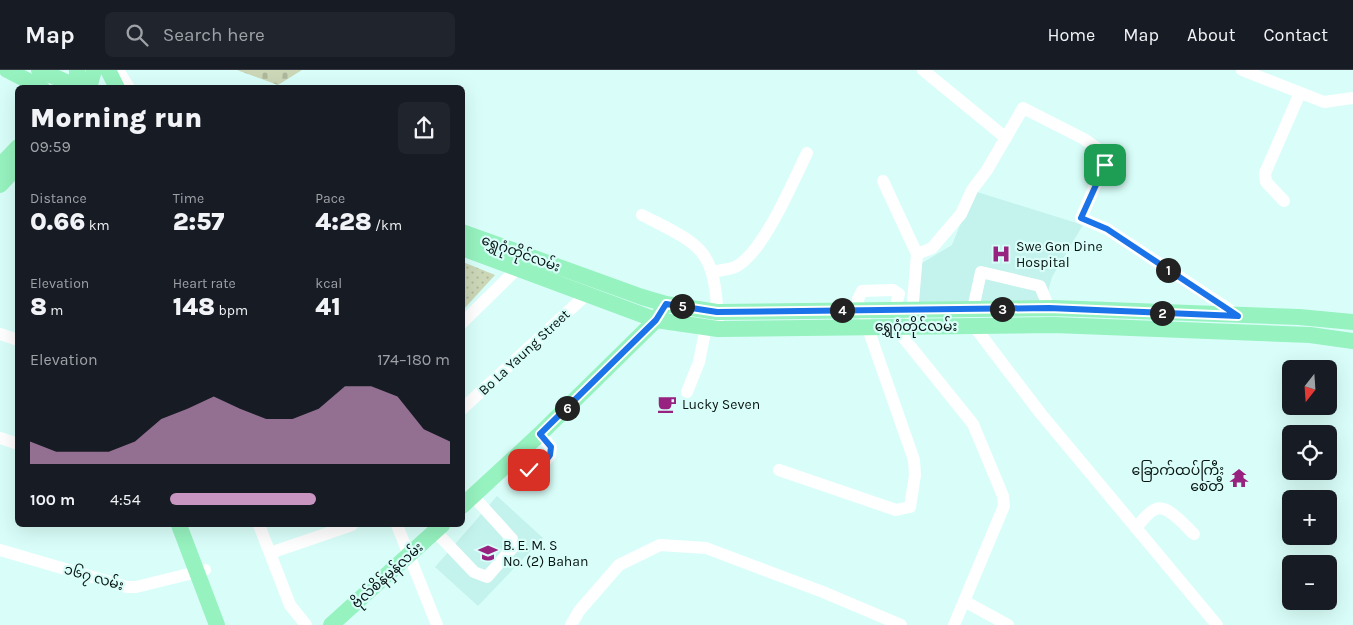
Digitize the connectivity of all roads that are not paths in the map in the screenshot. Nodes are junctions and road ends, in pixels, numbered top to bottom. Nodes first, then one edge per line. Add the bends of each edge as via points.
1 (40, 70) edge
2 (94, 70) edge
3 (108, 70) edge
4 (118, 70) edge
5 (923, 70) edge
6 (1242, 70) edge
7 (19, 78) edge
8 (71, 81) edge
9 (35, 85) edge
10 (90, 85) edge
11 (116, 85) edge
12 (126, 85) edge
13 (1300, 92) junction
14 (1353, 98) edge
15 (1006, 138) junction
16 (15, 146) edge
17 (15, 150) edge
18 (807, 153) dead end
19 (0, 161) edge
20 (0, 166) edge
21 (15, 169) edge
22 (883, 180) dead end
23 (0, 185) edge
24 (1284, 202) dead end
25 (642, 215) dead end
26 (465, 233) edge
27 (465, 249) edge
28 (918, 254) junction
29 (521, 260) junction
30 (712, 272) junction
31 (586, 295) junction
32 (666, 304) junction
33 (1049, 308) junction
34 (893, 309) junction
35 (913, 309) junction
36 (973, 309) junction
37 (861, 310) junction
38 (717, 312) junction
39 (1238, 316) junction
40 (465, 320) edge
41 (656, 320) junction
42 (1353, 322) edge
43 (865, 326) junction
44 (894, 326) junction
45 (911, 326) junction
46 (974, 326) junction
47 (712, 328) junction
48 (0, 334) edge
49 (15, 339) edge
50 (1349, 340) edge
51 (687, 392) dead end
52 (465, 407) edge
53 (540, 434) junction
54 (0, 438) edge
55 (15, 443) edge
56 (512, 460) junction
57 (779, 470) dead end
58 (468, 501) edge
59 (170, 527) edge
60 (180, 527) edge
61 (189, 527) edge
62 (260, 527) edge
63 (346, 527) edge
64 (398, 527) edge
65 (438, 528) edge
66 (1136, 528) junction
67 (1194, 534) dead end
68 (0, 550) edge
69 (270, 553) junction
70 (409, 556) junction
71 (205, 570) junction
72 (188, 575) junction
73 (964, 601) junction
74 (215, 620) edge
75 (306, 625) edge
76 (331, 625) edge
77 (437, 625) edge
78 (571, 625) edge
79 (900, 625) edge
80 (954, 625) edge
81 (1008, 625) edge
82 (1217, 625) edge

1 - 8 main road
2 - 10 main road
3 - 11 main road
4 - 12 street
5 - 15 street
6 - 13 street
7 - 9 main road
13 - 14 street via 1324,102
13 - 24 street via 1265,173 1266,182
15 - 28 street via 972,190 961,214 932,248
15 - 39 street via 1023,108 1084,139 1108,156 1081,218 1107,229
16 - 19 main road
17 - 20 main road
18 - 30 street via 764,237 735,266
21 - 23 main road
22 - 28 street
25 - 30 street via 690,240 706,255
26 - 29 main road, ရွှေဂုံတိုင်လမ်း
27 - 29 main road, ရွှေဂုံတိုင်လမ်း
28 - 35 street
29 - 31 main road, ရွှေဂုံတိုင်လမ်း
29 - 32 main road, ရွှေဂုံတိုင်လမ်း
29 - 40 street
30 - 38 street
31 - 41 main road, ရွှေဂုံတိုင်လမ်း
31 - 52 street, Bo La Yaung Street
32 - 38 main road, ရွှေဂုံတိုင်လမ်း
32 - 41 main road
33 - 36 main road, ရွှေဂုံတိုင်လမ်း
33 - 36 street via 1040,286 981,272
33 - 39 main road, ရွှေဂုံတိုင်လမ်း
34 - 35 main road, ရွှေဂုံတိုင်လမ်း
34 - 37 main road, ရွှေဂုံတိုင်လမ်း
34 - 44 main road
35 - 36 main road, ရွှေဂုံတိုင်လမ်း
35 - 45 street
37 - 38 main road, ရွှေဂုံတိုင်လမ်း
37 - 43 street
38 - 47 street
39 - 42 main road, ရွှေဂုံတိုင်လမ်း
41 - 47 main road, ရွှေဂုံတိုင်လမ်း
41 - 53 main road
42 - 50 street
43 - 44 main road, ရွှေဂုံတိုင်လမ်း
43 - 47 main road, ရွှေဂုံတိုင်လမ်း
43 - 57 street via 914,460 914,492 910,507 896,510
44 - 45 main road, ရွှေဂုံတိုင်လမ်း
44 - 73 street via 973,424 1003,496 1004,506
45 - 46 main road, ရွှေဂုံတိုင်လမ်း
46 - 50 main road, ရွှေဂုံတိုင်လမ်း via 1238,332
46 - 66 street via 1041,414
47 - 51 street
48 - 49 street
53 - 56 main road
53 - 56 street via 551,447 550,455 539,470 529,470
54 - 55 street
56 - 58 main road
58 - 65 street via 512,539 514,546 487,577 474,572
59 - 72 main road
60 - 74 main road
61 - 71 main road
62 - 69 street
63 - 69 street
64 - 70 street
65 - 70 main road, ဗိုလ်စိန်မှန်လမ်း
66 - 67 street via 1154,509 1159,508 1168,511
66 - 82 street
68 - 72 street, ၁၆၇ လမ်း via 127,587
69 - 75 street via 290,605
70 - 76 main road, ဗိုလ်စိန်မှန်လမ်း
70 - 77 street
71 - 72 street, ၁၆၇ လမ်း
71 - 74 main road
72 - 74 main road
73 - 80 street
73 - 81 street
78 - 79 street via 578,611 620,565 660,545 706,548

